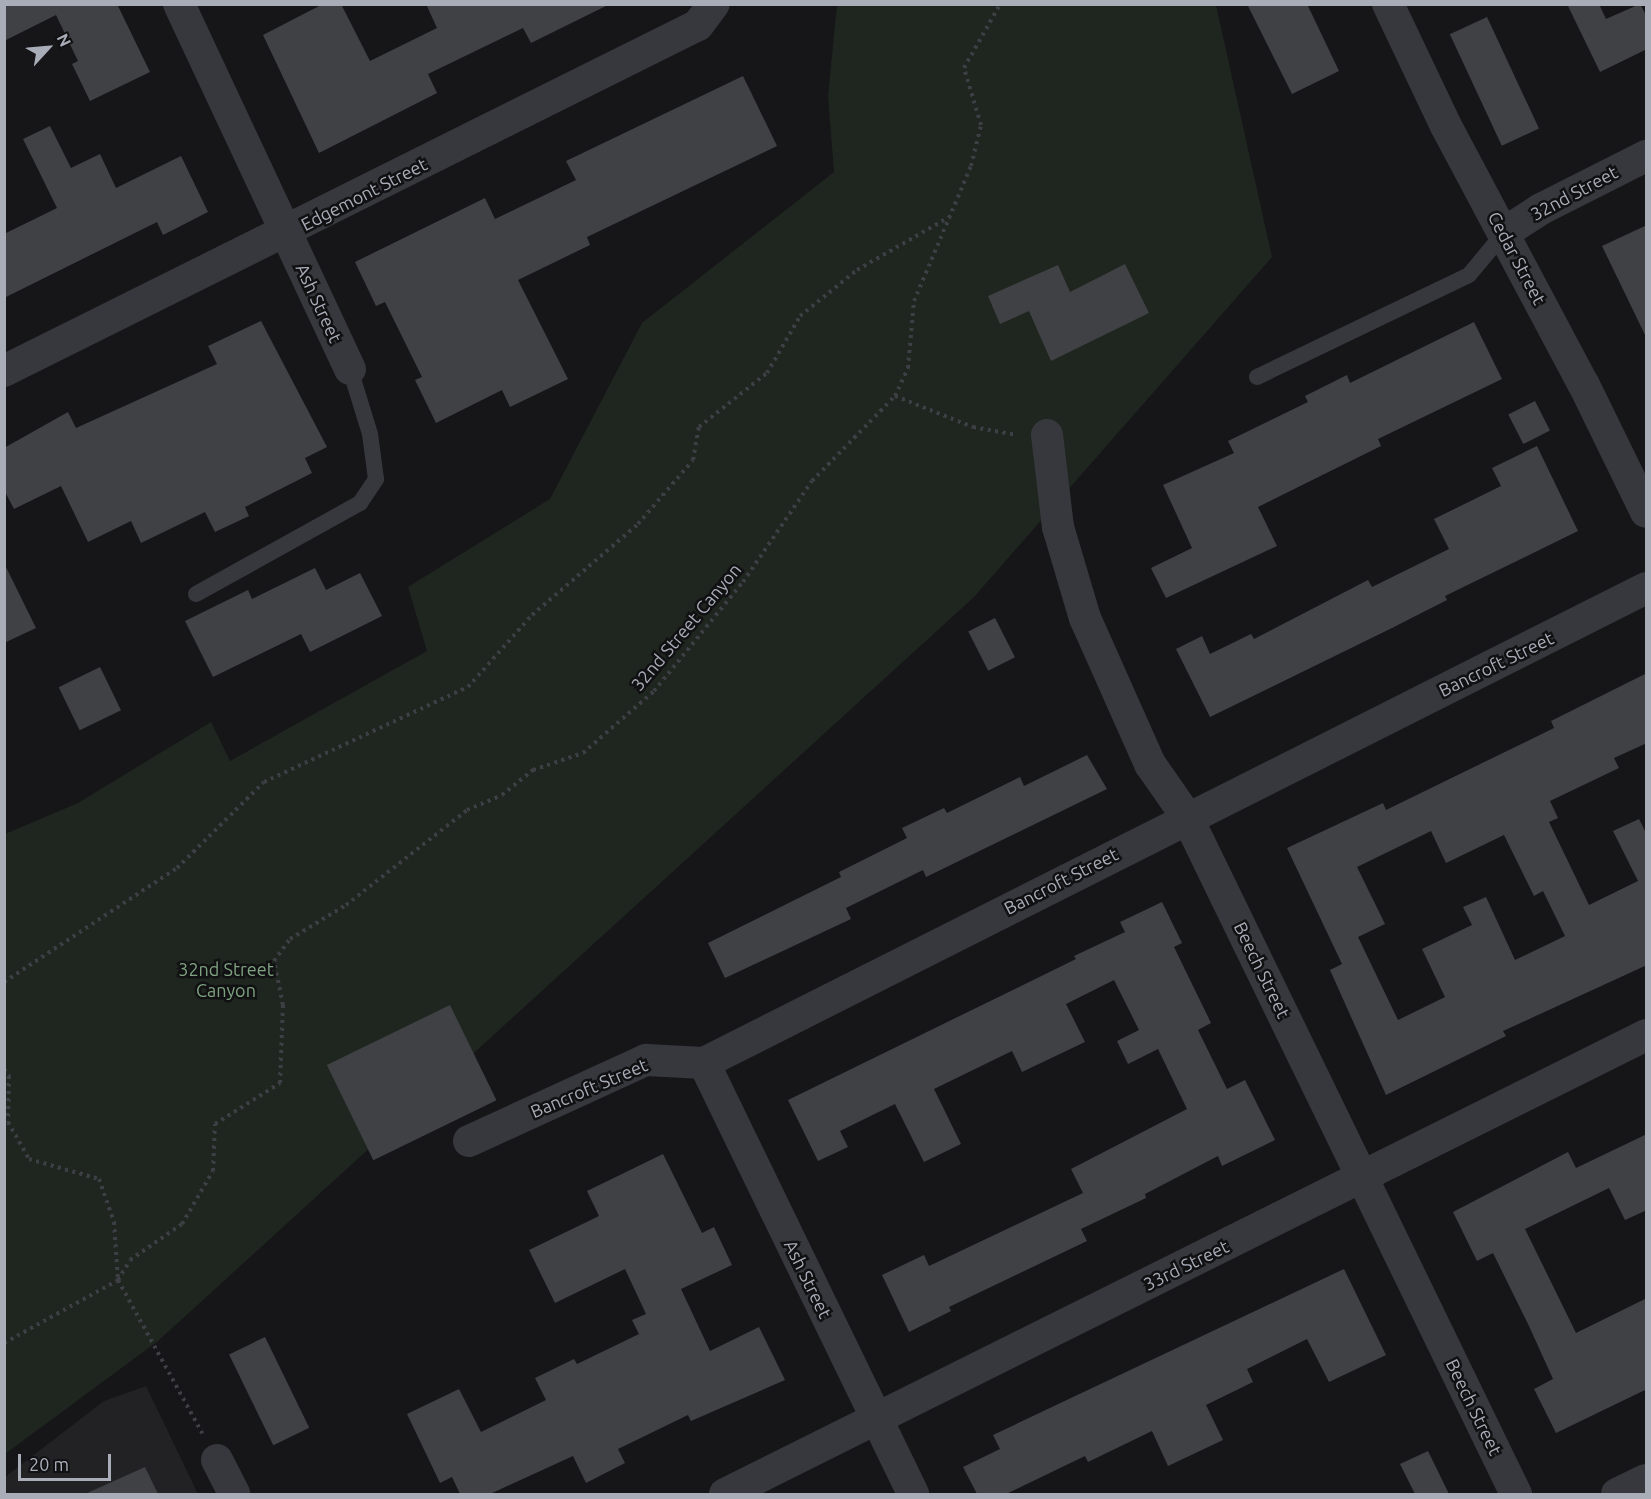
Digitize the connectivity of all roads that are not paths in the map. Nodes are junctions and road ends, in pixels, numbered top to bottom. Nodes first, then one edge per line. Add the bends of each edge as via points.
1 (179, 4) edge
2 (714, 4) edge
3 (1388, 4) edge
4 (1647, 156) edge
5 (287, 233) junction
6 (1504, 233) junction
7 (350, 369) joint
8 (4, 371) edge
9 (1257, 377) dead end
10 (1047, 435) road end
11 (1647, 512) edge
12 (1647, 588) edge
13 (196, 594) dead end
14 (1187, 817) junction
15 (1647, 1035) edge
16 (704, 1063) junction
17 (469, 1141) dead end
18 (1363, 1176) junction
19 (876, 1419) junction
20 (217, 1460) road end
21 (1647, 1480) edge
22 (234, 1494) edge
23 (725, 1494) edge
24 (913, 1494) edge
25 (1516, 1494) edge
26 (1617, 1494) edge

1 - 5 street, Ash Street
2 - 5 street, Edgemont Street via 698,25
3 - 6 street, Cedar Street
4 - 6 street, 32nd Street via 1541,209
5 - 7 street, Ash Street
5 - 8 street, Edgemont Street
6 - 9 lane via 1469,275
6 - 11 street, Cedar Street
7 - 13 lane, Ash Street via 370,434 376,479 360,503
10 - 14 street, Beech Street via 1058,527 1085,618 1150,764
12 - 14 street, Bancroft Street
14 - 16 street, Bancroft Street
14 - 18 street, Beech Street
15 - 18 street, 33rd Street
16 - 17 street, Bancroft Street via 646,1060
16 - 19 street, Ash Street
18 - 19 street, 33rd Street
18 - 25 street, Beech Street
19 - 23 street, 33rd Street
19 - 24 street, Ash Street
20 - 22 street
21 - 26 street

